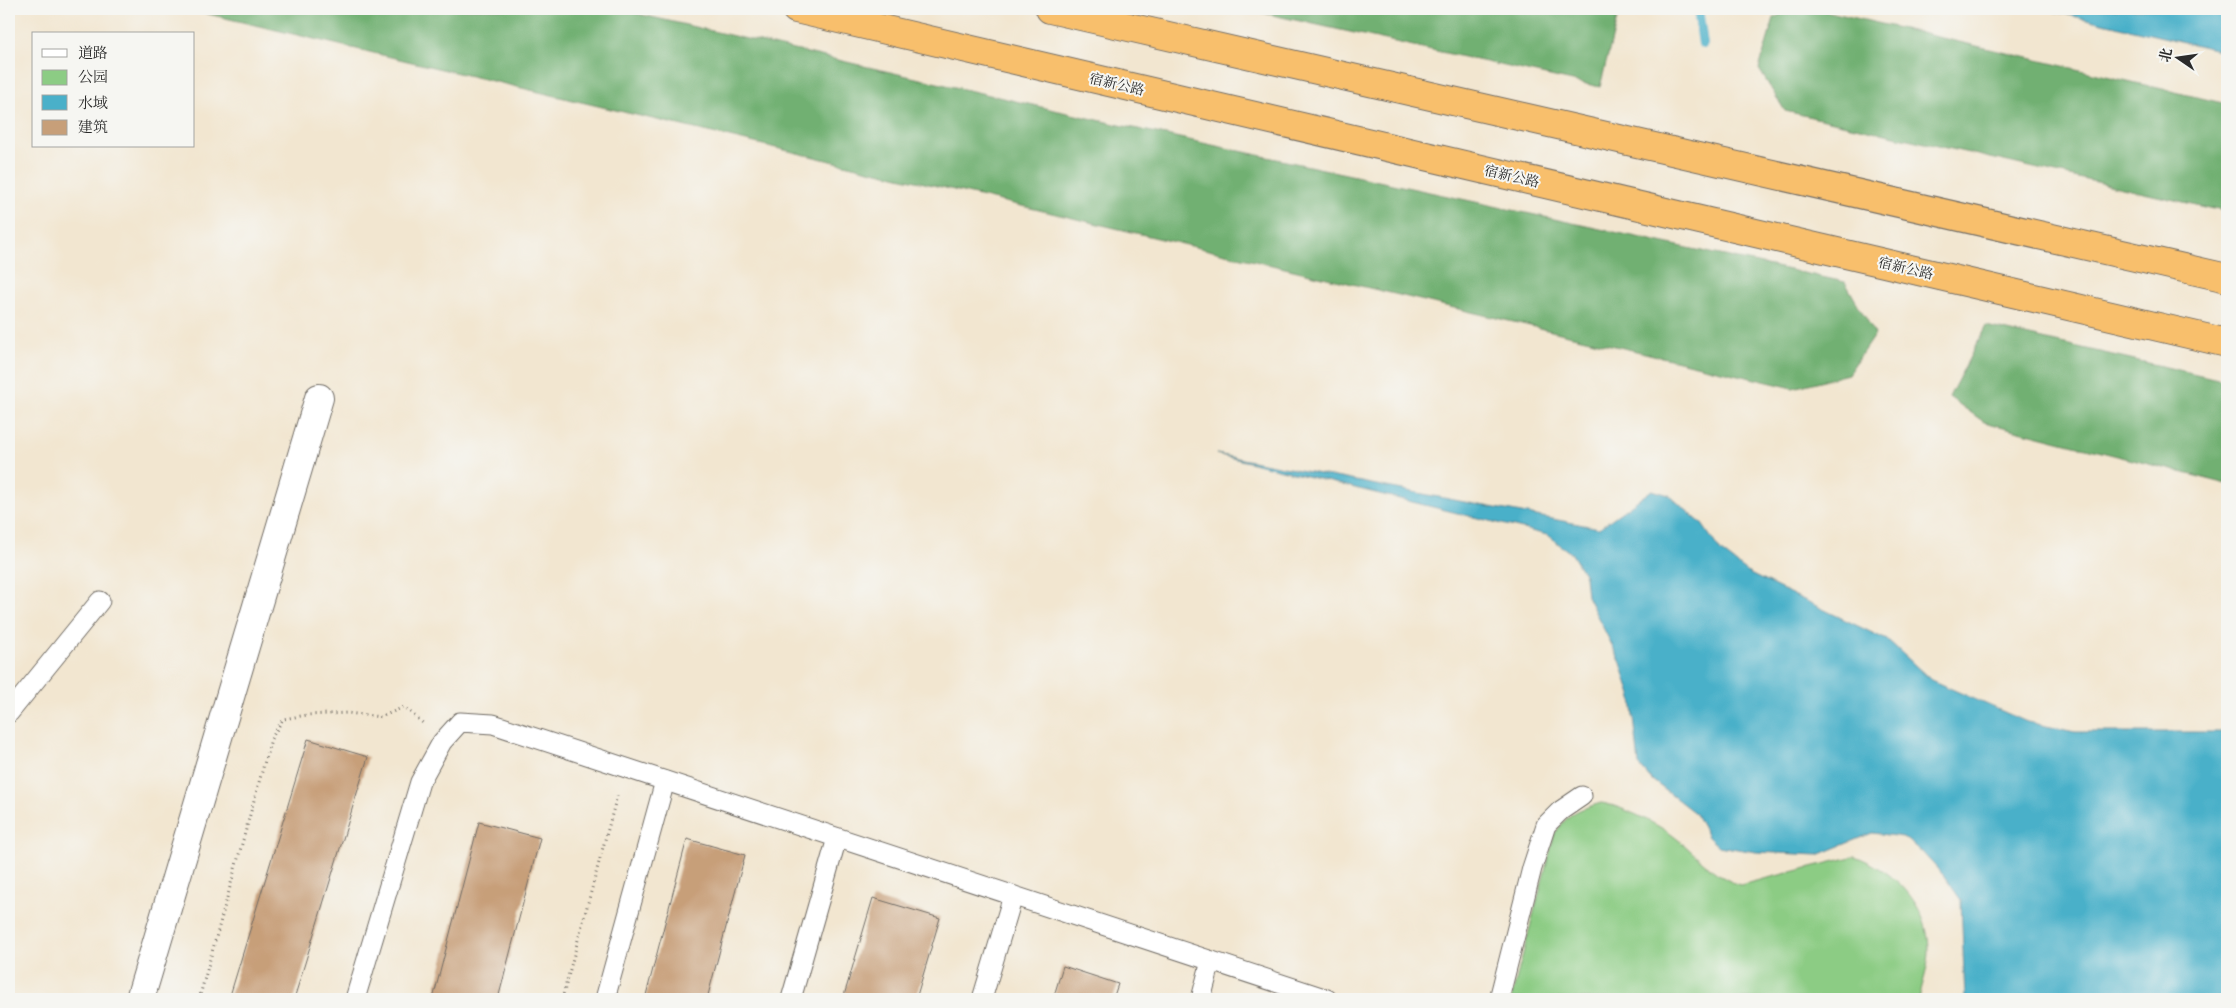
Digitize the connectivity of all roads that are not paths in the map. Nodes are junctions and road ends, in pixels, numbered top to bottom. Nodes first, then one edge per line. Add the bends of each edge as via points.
1 (796, 9) edge
2 (1050, 9) edge
3 (2227, 278) edge
4 (2227, 343) edge
5 (319, 398) dead end
6 (100, 601) dead end
7 (9, 713) edge
8 (664, 781) junction
9 (1582, 796) dead end
10 (837, 838) junction
11 (1013, 896) junction
12 (1211, 961) junction
13 (140, 999) edge
14 (355, 999) edge
15 (605, 999) edge
16 (791, 999) edge
17 (982, 999) edge
18 (1201, 999) edge
19 (1327, 999) edge
20 (1499, 999) edge

1 - 4 highway, 宿新公路
2 - 3 highway
5 - 13 street
6 - 7 lane
8 - 10 lane
8 - 14 lane via 493,724 460,722 442,742 420,782
8 - 15 lane
9 - 20 lane via 1546,825
10 - 11 lane
10 - 16 lane
11 - 12 lane
11 - 17 lane
12 - 18 lane
12 - 19 lane

